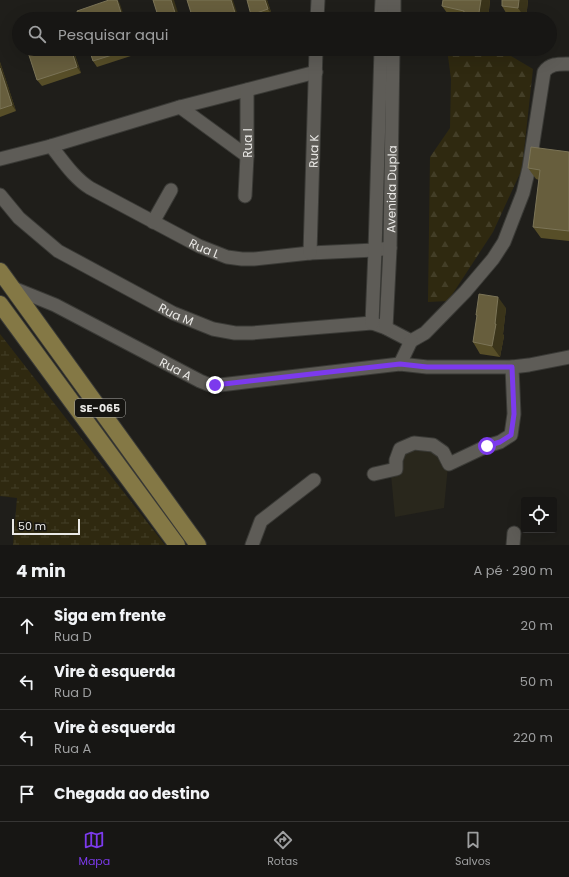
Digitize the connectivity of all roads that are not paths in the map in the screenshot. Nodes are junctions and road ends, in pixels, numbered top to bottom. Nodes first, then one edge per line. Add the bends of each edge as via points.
1 (318, 0) edge
2 (382, 0) edge
3 (394, 0) edge
4 (317, 12) edge
5 (382, 12) edge
6 (394, 12) edge
7 (316, 56) edge
8 (381, 56) edge
9 (394, 56) edge
10 (569, 64) edge
11 (316, 72) junction
12 (247, 90) junction
13 (180, 107) junction
14 (51, 146) junction
15 (247, 156) junction
16 (0, 159) edge
17 (171, 190) dead end
18 (0, 195) edge
19 (245, 196) dead end
20 (153, 222) junction
21 (390, 248) junction
22 (375, 250) junction
23 (310, 253) junction
24 (0, 271) edge
25 (12, 288) junction
26 (0, 304) edge
27 (372, 323) junction
28 (386, 328) junction
29 (411, 341) junction
30 (569, 356) edge
31 (400, 364) junction
32 (512, 367) junction
33 (374, 474) dead end
34 (314, 480) dead end
35 (177, 545) edge
36 (198, 545) edge
37 (252, 545) edge

1 - 4 street
2 - 5 street
3 - 6 street
7 - 11 street, Rua K
8 - 22 street, Avenida Dupla
9 - 21 street, Avenida Dupla
10 - 29 street via 556,64 544,72 529,168 523,193 504,242 465,292 425,333
11 - 12 street
11 - 23 street, Rua K
12 - 13 street
12 - 15 street, Rua I
13 - 14 street
13 - 15 street
14 - 16 street
14 - 20 street, Rua L via 84,185
15 - 19 street, Rua I
17 - 20 street
18 - 27 street, Rua M via 19,218 56,250 168,311 204,326 246,334
20 - 23 street, Rua L via 199,246 227,257 254,259
21 - 22 street, Rua L
21 - 28 street, Avenida Dupla
22 - 23 street, Rua L
22 - 27 street, Avenida Dupla
24 - 25 main road, SE-065
25 - 31 street, Rua A via 55,305 210,385
25 - 36 main road, SE-065
26 - 35 main road, SE-065
27 - 28 street, Rua M
28 - 29 street, Rua M
29 - 31 street
30 - 32 street, Rua A
31 - 32 street, Rua A via 427,367
32 - 33 street via 514,414 511,435 449,464 442,452 433,445 414,443 400,449 396,469
34 - 37 street via 261,521

